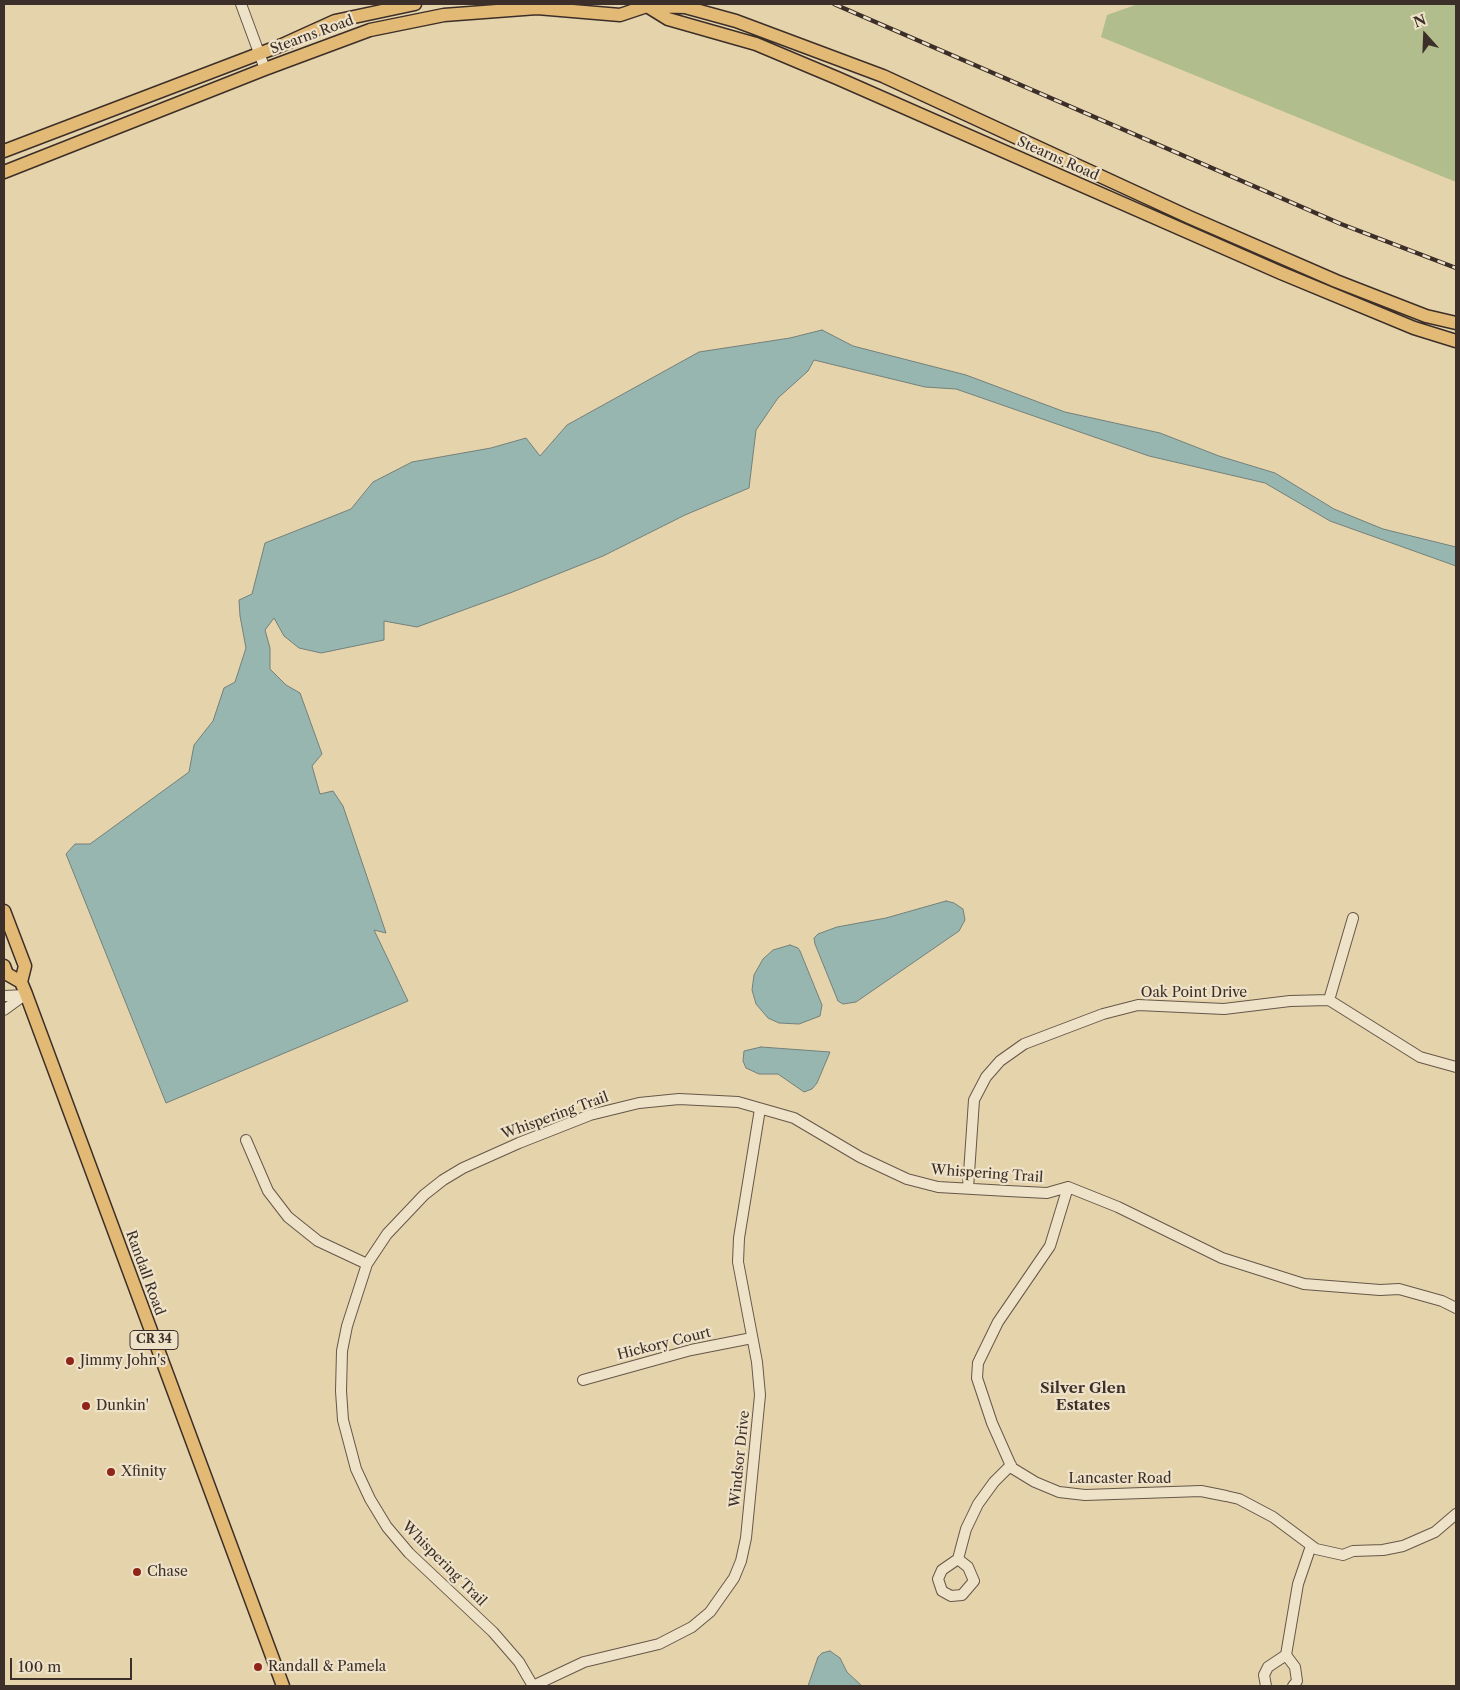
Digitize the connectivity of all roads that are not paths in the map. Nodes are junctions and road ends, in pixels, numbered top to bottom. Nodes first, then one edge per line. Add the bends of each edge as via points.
1 (241, 4) edge
2 (415, 4) edge
3 (646, 5) edge
4 (259, 54) junction
5 (264, 69) junction
6 (4, 151) edge
7 (4, 172) edge
8 (1456, 323) edge
9 (1456, 341) edge
10 (4, 911) edge
11 (1353, 918) dead end
12 (4, 966) edge
13 (21, 982) junction
14 (26, 994) junction
15 (4, 996) edge
16 (1329, 1000) junction
17 (4, 1010) edge
18 (1456, 1066) edge
19 (760, 1109) junction
20 (246, 1140) dead end
21 (1068, 1187) junction
22 (968, 1188) junction
23 (368, 1264) junction
24 (1456, 1308) edge
25 (752, 1338) junction
26 (583, 1380) dead end
27 (1011, 1465) junction
28 (1456, 1514) edge
29 (1311, 1546) junction
30 (958, 1559) dead end
31 (1286, 1655) junction
32 (283, 1686) edge
33 (533, 1686) edge
34 (1266, 1686) edge
35 (1293, 1686) edge

1 - 4 street
2 - 4 main road, Stearns Road via 336,21
3 - 5 main road, Stearns Road via 620,15 537,8 444,15 370,30
3 - 8 main road, Stearns Road via 685,7 736,21 883,76 1189,217 1328,277 1426,316
3 - 9 main road, Stearns Road via 668,19 756,44 1281,273 1414,328
4 - 5 street
4 - 6 main road, Stearns Road
5 - 7 main road, Stearns Road
10 - 13 main road, Randall Road / CR 34 via 24,966
11 - 16 street
12 - 13 main road, Randall Road / CR 34 via 7,974
13 - 14 main road, Randall Road / CR 34
14 - 15 street
14 - 17 street
14 - 32 main road, Randall Road / CR 34
16 - 18 street via 1420,1057
16 - 22 street, Oak Point Drive via 1224,1009 1138,1005 1103,1014 1024,1044 990,1072 974,1100
19 - 22 street, Whispering Trail via 794,1118 868,1162 907,1179 938,1188
19 - 23 street, Whispering Trail via 738,1102 709,1099 639,1103 590,1115 519,1143 463,1168 424,1194 387,1234
19 - 25 street, Windsor Drive via 738,1262
20 - 23 street via 268,1191 288,1217 318,1242
21 - 22 street, Whispering Trail via 1046,1192
21 - 24 street via 1118,1207 1222,1258 1304,1284 1399,1289
21 - 27 street via 1050,1246 998,1322 978,1363 980,1387
23 - 33 street, Whispering Trail via 342,1351 340,1391 343,1420 357,1473 387,1527 494,1632 519,1662
25 - 26 street, Hickory Court via 692,1350
25 - 33 street, Windsor Drive via 760,1395 758,1427 746,1538 741,1561 725,1592 710,1612 676,1636 658,1644 584,1662
27 - 29 street, Lancaster Road via 1035,1482 1059,1492 1085,1495 1201,1491 1240,1499 1273,1517
27 - 30 street via 978,1504 966,1529
28 - 29 street, Lancaster Road via 1435,1532 1402,1546 1353,1551 1344,1555
29 - 31 street via 1298,1584
31 - 34 street via 1268,1667 1264,1675
31 - 35 street via 1295,1667 1297,1681

